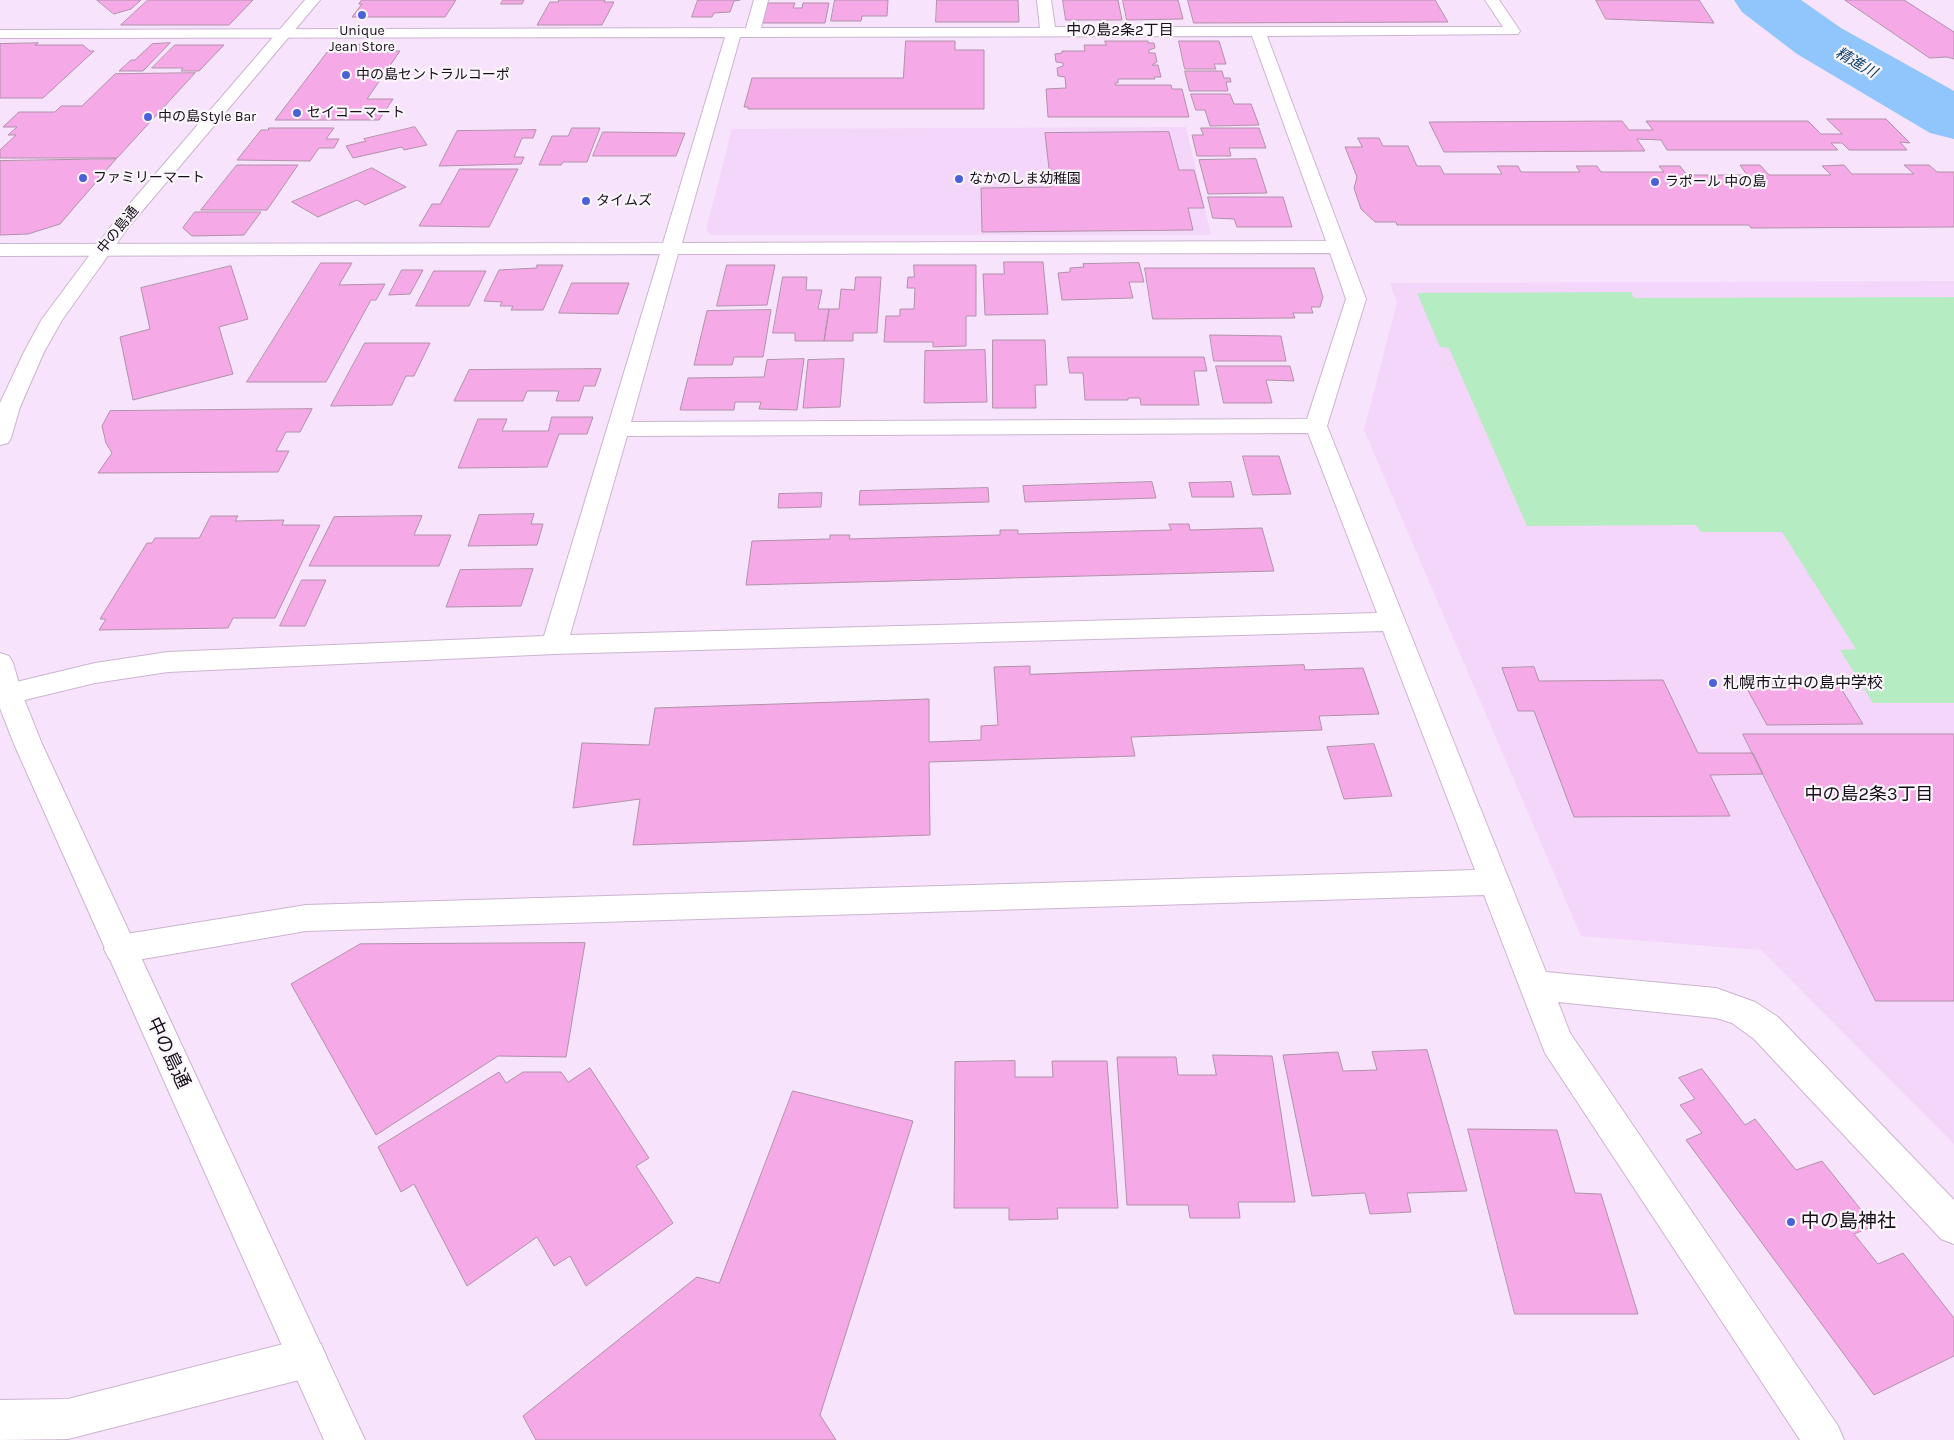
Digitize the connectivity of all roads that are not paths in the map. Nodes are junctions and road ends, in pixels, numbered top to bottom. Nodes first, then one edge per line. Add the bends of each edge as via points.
1 (313, 0) edge
2 (761, 0) edge
3 (1044, 0) edge
4 (1492, 0) edge
5 (1258, 31) junction
6 (1048, 32) junction
7 (743, 33) junction
8 (0, 34) edge
9 (284, 34) junction
10 (1336, 247) junction
11 (671, 248) junction
12 (102, 249) junction
13 (0, 250) edge
14 (5, 409) edge
15 (1316, 426) junction
16 (619, 429) junction
17 (0, 438) edge
18 (1394, 622) junction
19 (554, 645) junction
20 (0, 663) edge
21 (8, 694) junction
22 (1494, 882) junction
23 (120, 949) junction
24 (1535, 986) junction
25 (1954, 1226) edge
26 (307, 1358) junction
27 (0, 1420) edge
28 (345, 1440) edge
29 (1824, 1440) edge

1 - 9 street, 中の島通
2 - 7 street
3 - 6 street
4 - 5 street via 1513,31
5 - 6 street
5 - 10 street
6 - 7 street
7 - 9 street
7 - 11 street
8 - 9 street
9 - 12 street, 中の島通
10 - 11 street
10 - 15 street via 1356,299
11 - 12 street
11 - 16 street
12 - 13 street
12 - 14 street, 中の島通 via 52,319
14 - 17 street, 中の島通
15 - 16 street
15 - 18 street
16 - 19 street
18 - 19 street
18 - 22 street
19 - 21 street via 168,662 95,672
20 - 21 street, 中の島通
21 - 23 street, 中の島通
22 - 23 street via 306,918
22 - 24 street
23 - 26 street, 中の島通
24 - 25 street via 1716,1003 1743,1012 1766,1028
24 - 29 street via 1557,1042
26 - 27 street via 68,1419
26 - 28 street, 中の島通

